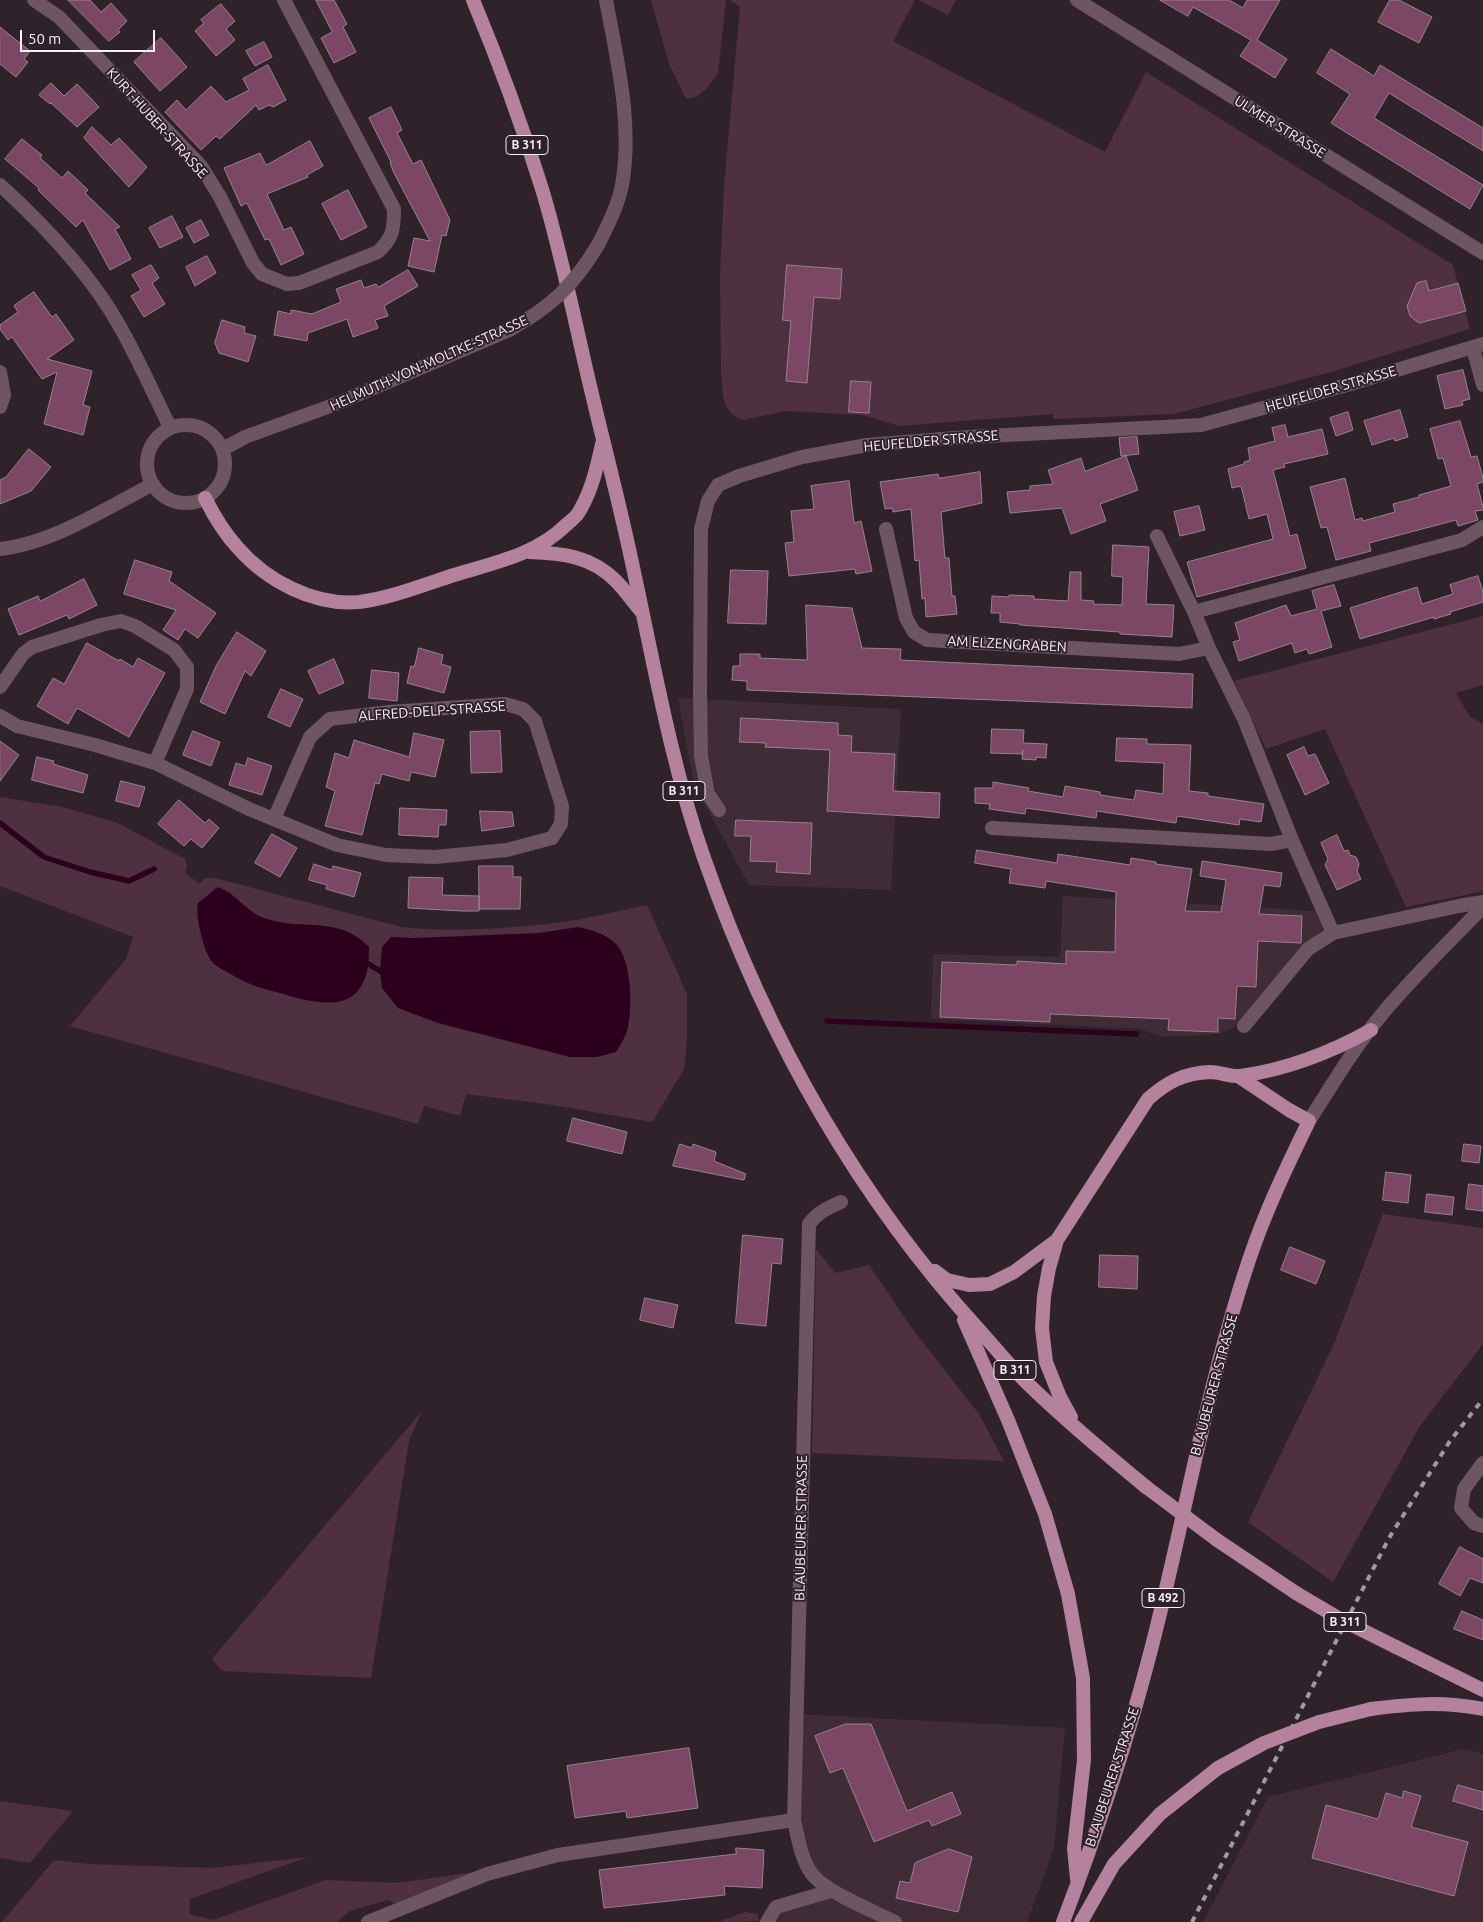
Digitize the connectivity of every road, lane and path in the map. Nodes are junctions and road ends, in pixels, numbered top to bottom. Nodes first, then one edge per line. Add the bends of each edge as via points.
1 (34, 0) edge
2 (284, 0) edge
3 (473, 0) edge
4 (606, 0) edge
5 (1077, 0) edge
6 (0, 185) edge
7 (1483, 253) edge
8 (1478, 346) edge
9 (0, 372) edge
10 (1483, 385) edge
11 (0, 407) edge
12 (170, 427) junction
13 (602, 440) junction
14 (223, 449) junction
15 (152, 484) junction
16 (205, 498) junction
17 (1483, 527) edge
18 (886, 529) dead end
19 (1157, 536) dead end
20 (0, 549) edge
21 (528, 552) junction
22 (1194, 612) junction
23 (643, 614) junction
24 (1209, 648) junction
25 (0, 687) edge
26 (0, 716) edge
27 (155, 763) junction
28 (719, 810) dead end
29 (274, 819) junction
30 (992, 828) dead end
31 (1292, 840) junction
32 (1483, 902) edge
33 (1483, 907) edge
34 (1333, 933) junction
35 (1244, 1026) dead end
36 (1371, 1030) junction
37 (1238, 1076) junction
38 (1309, 1121) junction
39 (841, 1202) dead end
40 (1057, 1240) junction
41 (914, 1255) junction
42 (958, 1307) junction
43 (1077, 1429) junction
44 (1483, 1463) edge
45 (1483, 1526) edge
46 (1483, 1690) edge
47 (1483, 1709) edge
48 (794, 1820) junction
49 (1077, 1884) junction
50 (831, 1891) junction
51 (368, 1922) edge
52 (767, 1922) edge
53 (895, 1922) edge
54 (1063, 1922) edge
55 (1081, 1922) edge

1 - 2 street, KURT-HUBER-STRASSE via 59,17 201,166 253,263 262,274 288,284 299,283 378,252 389,243 394,209
3 - 13 main road, B 311 via 503,71 542,189
4 - 14 street, HELMUTH-VON-MOLTKE-STRASSE, bridge via 621,78 626,152 622,187 612,218 582,271 535,316 509,330 336,404 245,437
5 - 7 street, ULMER STRASSE
6 - 12 street via 88,279 118,324
8 - 10 street, HEUFELDER STRASSE
8 - 28 street, HEUFELDER STRASSE via 1202,425 867,445 802,457 718,485 708,501 701,528 700,756 708,794
9 - 11 street via 4,395
12 - 14 street via 186,424 202,427
12 - 15 street via 155,440 148,454 147,468
13 - 21 main road via 593,482 579,513 556,536
13 - 23 main road, B 311
14 - 16 street via 225,472 221,482
15 - 16 street via 163,495 176,501 191,502
15 - 20 street via 43,538
16 - 21 main road via 216,520 238,549 268,576 298,591 328,600 358,602 388,596
17 - 22 street via 1462,540
18 - 24 street, AM ELZENGRABEN via 906,618 914,632 927,640 1179,654
19 - 22 street
21 - 23 main road via 562,553 588,561 615,580
22 - 24 street
23 - 41 main road, B 311 via 677,767 703,855 744,963 782,1045 827,1125 872,1197
24 - 31 street via 1244,720
25 - 27 street via 23,654 32,647 101,625 121,621 135,626 174,650 187,667 187,689
26 - 27 street, ALFRED-DELP-STRASSE via 17,726
27 - 29 street, ALFRED-DELP-STRASSE
29 - 29 street, ALFRED-DELP-STRASSE via 337,845 386,855 435,857 506,850 552,838 561,824 562,806 535,721 523,709 505,704 330,719 310,737
30 - 31 street via 1271,844
31 - 34 street
32 - 34 street
33 - 36 street, BLAUBEURER STRASSE via 1433,957
34 - 35 street via 1308,949
36 - 37 main road via 1319,1056
36 - 38 street, BLAUBEURER STRASSE
37 - 38 main road
37 - 40 main road via 1211,1072 1183,1076 1163,1085 1148,1099
38 - 49 main road, BLAUBEURER STRASSE / B 492 via 1283,1175 1243,1279 1205,1411 1147,1666 1119,1766
39 - 48 street, BLAUBEURER STRASSE via 822,1211 809,1224
40 - 41 main road via 1014,1272 990,1284 969,1285 947,1280
40 - 43 main road via 1044,1296 1042,1328 1046,1362
41 - 42 main road, B 311
42 - 43 main road, B 311 via 1024,1380
42 - 49 main road via 1045,1514 1068,1594 1083,1678 1084,1760 1074,1848
43 - 46 main road, B 311, bridge via 1146,1487 1296,1593 1340,1619
44 - 45 street via 1464,1489 1461,1508 1474,1523
47 - 55 main road, bridge via 1417,1703 1371,1709 1319,1722 1273,1739 1218,1768 1160,1814 1114,1864
48 - 50 street, BLAUBEURER STRASSE via 802,1854 812,1875
48 - 51 street via 558,1855 488,1874
49 - 54 main road, BLAUBEURER STRASSE / B 492
50 - 52 street via 776,1907
50 - 53 street, BLAUBEURER STRASSE

